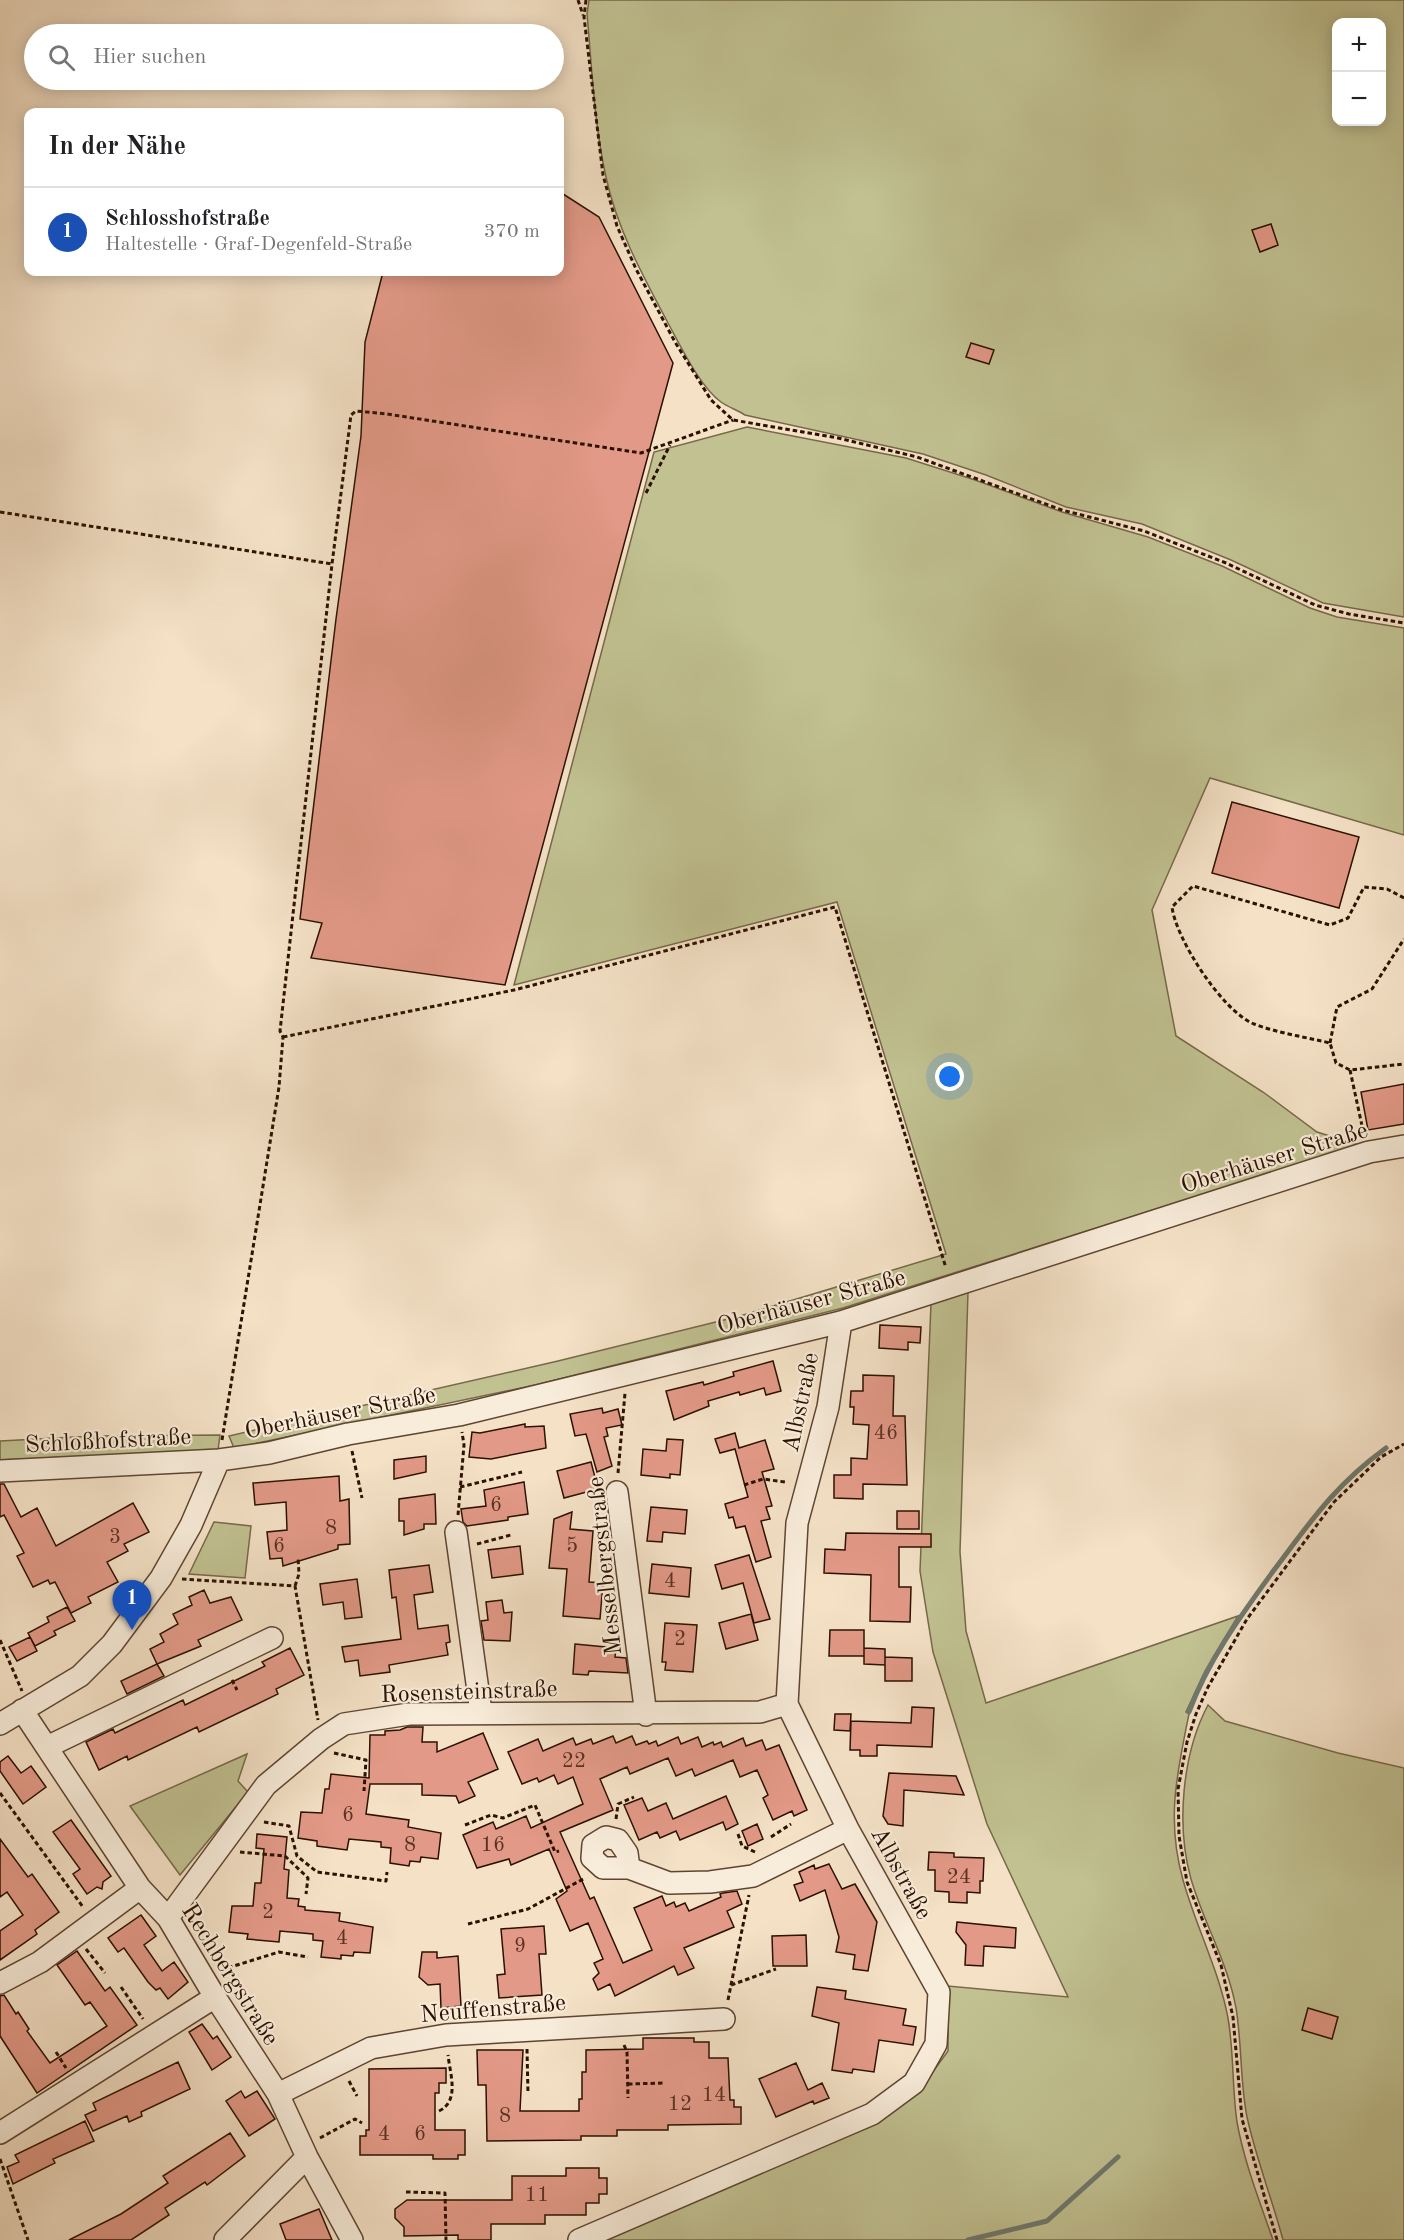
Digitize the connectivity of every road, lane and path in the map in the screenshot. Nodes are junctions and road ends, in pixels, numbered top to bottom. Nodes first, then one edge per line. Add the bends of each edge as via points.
1 (578, 0) edge
2 (586, 0) edge
3 (584, 17) junction
4 (733, 420) junction
5 (670, 445) junction
6 (646, 493) dead end
7 (0, 512) edge
8 (332, 564) junction
9 (1404, 623) edge
10 (1404, 898) edge
11 (1404, 939) edge
12 (283, 1037) junction
13 (1330, 1043) junction
14 (1404, 1064) edge
15 (1350, 1070) junction
16 (1404, 1146) edge
17 (1369, 1152) junction
18 (947, 1273) dead end
19 (841, 1322) junction
20 (623, 1376) junction
21 (459, 1415) junction
22 (348, 1434) junction
23 (1404, 1444) edge
24 (219, 1460) junction
25 (0, 1472) edge
26 (522, 1472) dead end
27 (785, 1482) dead end
28 (744, 1485) dead end
29 (460, 1487) junction
30 (617, 1492) joint
31 (362, 1498) dead end
32 (511, 1535) dead end
33 (457, 1540) junction
34 (298, 1557) dead end
35 (295, 1586) dead end
36 (272, 1638) dead end
37 (0, 1640) edge
38 (788, 1704) junction
39 (26, 1708) junction
40 (480, 1712) junction
41 (646, 1714) junction
42 (0, 1724) edge
43 (318, 1742) junction
44 (47, 1747) junction
45 (364, 1791) dead end
46 (0, 1793) edge
47 (634, 1797) dead end
48 (241, 1818) junction
49 (791, 1824) dead end
50 (465, 1825) dead end
51 (848, 1829) junction
52 (738, 1834) dead end
53 (771, 1837) dead end
54 (611, 1838) junction
55 (218, 1850) junction
56 (560, 1851) dead end
57 (755, 1852) dead end
58 (306, 1864) junction
59 (603, 1868) junction
60 (629, 1868) junction
61 (299, 1870) junction
62 (387, 1872) dead end
63 (753, 1876) junction
64 (140, 1888) junction
65 (306, 1894) dead end
66 (168, 1918) junction
67 (95, 1923) junction
68 (468, 1924) dead end
69 (76, 1936) junction
70 (308, 1957) dead end
71 (776, 1970) dead end
72 (105, 1973) dead end
73 (203, 1977) junction
74 (0, 1983) edge
75 (731, 1985) junction
76 (121, 1987) dead end
77 (215, 1997) junction
78 (724, 2019) joint
79 (614, 2024) junction
80 (526, 2029) junction
81 (155, 2035) junction
82 (446, 2035) junction
83 (665, 2083) dead end
84 (628, 2084) junction
85 (278, 2094) junction
86 (528, 2094) dead end
87 (628, 2098) dead end
88 (439, 2111) dead end
89 (362, 2123) dead end
90 (0, 2133) edge
91 (304, 2152) junction
92 (0, 2158) edge
93 (406, 2192) dead end
94 (28, 2240) edge
95 (225, 2240) edge
96 (352, 2240) edge
97 (446, 2240) edge
98 (579, 2240) edge
99 (1277, 2240) edge

1 - 3 path
2 - 3 path
3 - 4 path via 603,175 617,226 675,342 711,400
4 - 5 path
4 - 9 path via 838,438 917,457 1062,510 1144,531 1316,604
5 - 6 path
5 - 8 path via 641,453 357,411 351,415
7 - 8 path
8 - 12 path
10 - 13 path via 1387,889 1364,886 1348,918 1330,925 1193,886 1172,907 1174,922 1213,990 1252,1023
11 - 13 path via 1372,989 1337,1007
12 - 18 path via 514,990 835,907
12 - 24 path via 279,1087
13 - 15 path via 1336,1063
14 - 15 path
15 - 17 path
16 - 17 street, Oberhäuser Straße
17 - 19 street, Oberhäuser Straße
19 - 20 street, Oberhäuser Straße
19 - 38 street, Albstraße via 828,1407 797,1523
20 - 21 street, Oberhäuser Straße
20 - 30 path, Messelbergstraße via 626,1398
21 - 22 street, Oberhäuser Straße
21 - 29 path via 464,1444
22 - 24 street, Oberhäuser Straße via 269,1453
22 - 31 path
23 - 99 path via 1381,1457 1334,1502 1247,1619 1196,1714 1178,1789 1179,1836 1187,1882 1221,1965 1233,2017 1242,2119
24 - 25 street, Schloßhofstraße
24 - 39 street via 191,1525 161,1578 112,1644 80,1676
26 - 29 path
27 - 28 path via 763,1479
29 - 33 path
30 - 41 street, Messelbergstraße
32 - 33 path
33 - 40 street
34 - 35 path
36 - 44 street
37 - 39 path
38 - 41 street, Rosensteinstraße via 760,1712
38 - 51 street, Albstraße
39 - 42 street
39 - 44 street, Rechbergstraße
40 - 41 street, Rosensteinstraße
40 - 43 street, Rosensteinstraße via 409,1714 344,1724
43 - 45 path via 338,1754 366,1760
43 - 48 street, Rosensteinstraße via 266,1785
44 - 64 street, Rechbergstraße
46 - 67 path
47 - 54 path via 618,1804
48 - 55 street, Rosensteinstraße
48 - 58 path via 289,1826 297,1856
49 - 53 path
50 - 56 path via 491,1815 503,1818 535,1805 555,1852
51 - 63 street
51 - 98 street, Albstraße via 939,1992 936,2044 914,2083 872,2114
52 - 57 path via 742,1846
54 - 59 street via 593,1845 592,1858
54 - 60 street via 618,1840 627,1852
55 - 61 path via 285,1856
55 - 66 street, Rosensteinstraße
58 - 61 path
58 - 62 path via 317,1872 386,1881
59 - 60 street
59 - 68 path via 528,1909
60 - 63 street via 669,1882
61 - 65 path via 309,1878
63 - 75 path
64 - 66 street, Rechbergstraße
64 - 67 street
66 - 73 street, Rechbergstraße
67 - 69 street
69 - 72 path
69 - 74 street via 40,1962
70 - 73 path via 279,1952
71 - 75 path
73 - 77 street, Rechbergstraße
75 - 78 path
76 - 81 path
77 - 81 street
77 - 85 street, Rechbergstraße
78 - 79 street, Neuffenstraße
79 - 80 street, Neuffenstraße
79 - 84 path via 627,2052
80 - 82 street, Neuffenstraße
80 - 86 path
81 - 90 street
82 - 85 street, Neuffenstraße via 371,2048
82 - 88 path via 453,2096 446,2108
83 - 84 path
84 - 87 path
85 - 91 street, Rechbergstraße
89 - 91 path via 355,2119
91 - 95 street
91 - 96 street, Rechbergstraße
92 - 94 path
93 - 97 path via 445,2193

